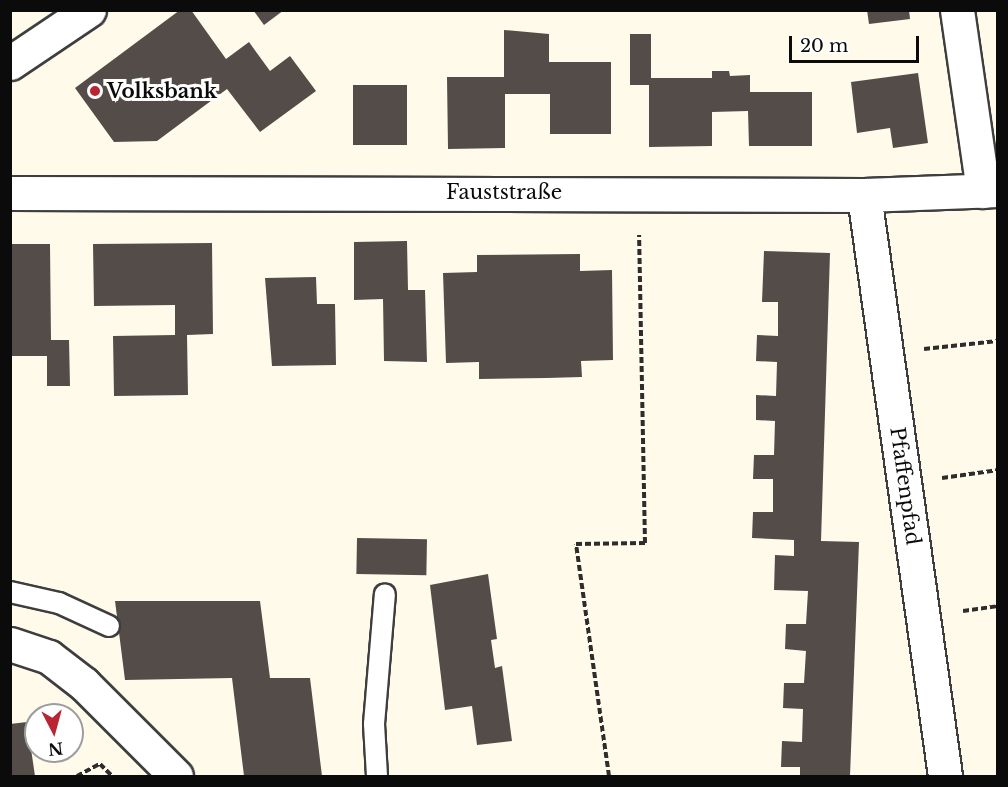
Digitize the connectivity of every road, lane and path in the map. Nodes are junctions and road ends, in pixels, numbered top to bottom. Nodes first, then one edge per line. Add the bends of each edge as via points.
1 (89, 10) edge
2 (957, 10) edge
3 (10, 63) edge
4 (990, 191) edge
5 (639, 192) junction
6 (10, 193) edge
7 (864, 195) junction
8 (998, 340) edge
9 (886, 353) junction
10 (998, 470) edge
11 (904, 484) junction
12 (10, 592) edge
13 (385, 594) dead end
14 (108, 626) dead end
15 (10, 644) edge
16 (77, 777) edge
17 (112, 777) edge
18 (176, 777) edge
19 (377, 777) edge
20 (609, 777) edge
21 (945, 777) edge

1 - 3 street
2 - 4 street
4 - 7 street, Fauststraße
5 - 6 street, Fauststraße
5 - 7 street, Fauststraße
5 - 20 path via 645,543 576,544
7 - 9 street, Pfaffenpfad
8 - 9 path
9 - 11 street, Pfaffenpfad
10 - 11 path
11 - 21 street, Pfaffenpfad
12 - 14 lane via 59,603
13 - 19 lane via 374,724
15 - 18 street via 49,657 84,684
16 - 17 path via 100,764

